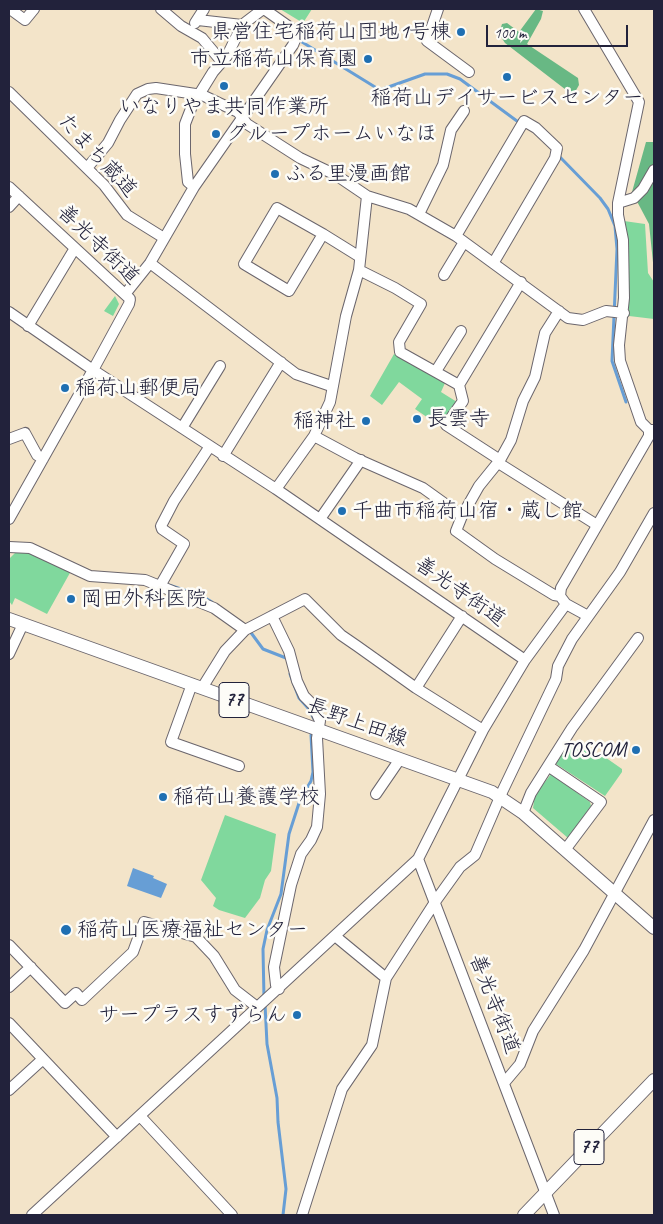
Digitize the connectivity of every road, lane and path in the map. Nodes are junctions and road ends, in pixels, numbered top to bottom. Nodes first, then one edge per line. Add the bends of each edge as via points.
1 (10, 9) edge
2 (34, 9) edge
3 (160, 9) edge
4 (204, 9) edge
5 (263, 9) edge
6 (438, 9) edge
7 (584, 9) edge
8 (198, 20) junction
9 (242, 25) junction
10 (190, 30) junction
11 (222, 62) junction
12 (469, 72) dead end
13 (9, 92) edge
14 (197, 95) junction
15 (464, 111) dead end
16 (242, 118) junction
17 (87, 168) junction
18 (654, 170) edge
19 (9, 186) edge
20 (194, 187) junction
21 (19, 196) junction
22 (366, 196) junction
23 (618, 203) junction
24 (9, 207) edge
25 (419, 214) junction
26 (322, 234) junction
27 (164, 238) junction
28 (460, 239) junction
29 (75, 248) junction
30 (360, 256) junction
31 (494, 262) junction
32 (150, 263) junction
33 (359, 270) junction
34 (444, 274) dead end
35 (521, 282) junction
36 (126, 293) junction
37 (559, 311) junction
38 (9, 312) edge
39 (617, 312) junction
40 (28, 326) junction
41 (461, 331) dead end
42 (281, 362) junction
43 (220, 366) dead end
44 (93, 370) junction
45 (436, 371) junction
46 (459, 385) junction
47 (331, 386) junction
48 (182, 428) junction
49 (652, 430) edge
50 (314, 436) junction
51 (9, 440) edge
52 (210, 446) junction
53 (223, 456) junction
54 (43, 459) junction
55 (361, 460) junction
56 (500, 460) junction
57 (276, 489) junction
58 (654, 513) edge
59 (462, 516) junction
60 (9, 519) edge
61 (320, 519) junction
62 (597, 525) junction
63 (9, 547) edge
64 (161, 583) junction
65 (563, 600) junction
66 (272, 616) junction
67 (462, 616) junction
68 (588, 616) junction
69 (9, 619) edge
70 (24, 624) junction
71 (248, 628) junction
72 (638, 638) dead end
73 (9, 654) edge
74 (525, 660) junction
75 (197, 686) junction
76 (416, 688) junction
77 (319, 730) junction
78 (483, 730) junction
79 (400, 759) junction
80 (239, 766) dead end
81 (548, 766) junction
82 (459, 779) junction
83 (376, 794) dead end
84 (500, 797) junction
85 (523, 813) junction
86 (654, 820) edge
87 (565, 850) junction
88 (418, 859) junction
89 (614, 893) junction
90 (435, 904) junction
91 (654, 928) edge
92 (335, 936) junction
93 (9, 944) edge
94 (31, 967) junction
95 (386, 978) junction
96 (9, 987) edge
97 (279, 988) junction
98 (262, 1003) junction
99 (9, 1022) edge
100 (43, 1059) junction
101 (654, 1080) edge
102 (504, 1083) junction
103 (9, 1090) edge
104 (140, 1116) junction
105 (117, 1137) junction
106 (546, 1193) junction
107 (36, 1214) edge
108 (232, 1215) edge
109 (302, 1215) edge
110 (524, 1215) edge
111 (554, 1215) edge

1 - 2 street via 25,20
3 - 10 street
4 - 8 street
5 - 9 street
5 - 16 street via 298,32
6 - 12 street via 427,42
7 - 23 street via 639,102
8 - 9 street
8 - 10 street
9 - 11 street
10 - 11 street via 202,38
11 - 14 street
13 - 17 street, たまち蔵道
14 - 16 street via 229,108
14 - 17 street via 156,88 138,94 108,143
14 - 20 street via 185,124 188,182
15 - 25 street via 452,130 443,165
16 - 20 street
16 - 22 street via 300,158 336,175
17 - 27 street, たまち蔵道 via 127,215
18 - 23 street via 634,198
19 - 21 street, 善光寺街道
20 - 27 street
21 - 24 street
21 - 29 street, 善光寺街道
22 - 25 street
22 - 30 street
23 - 39 street via 623,240
25 - 28 street
26 - 26 street via 277,208 244,264 289,291
26 - 30 street
27 - 32 street
28 - 31 street
28 - 31 street via 522,125 536,128 556,154
28 - 34 street
29 - 36 street, 善光寺街道
29 - 40 street
30 - 33 street
31 - 35 street
32 - 36 street
32 - 42 street
33 - 45 street via 420,304 399,342 400,352
33 - 47 street
35 - 37 street
35 - 46 street
36 - 44 street, 善光寺街道 via 129,304
37 - 39 street via 575,321 606,311
37 - 56 street via 545,332 535,377
38 - 40 street
39 - 49 street via 620,361 641,422
40 - 44 street
41 - 45 street
42 - 47 street via 296,374
42 - 53 street
43 - 48 street
44 - 48 street, 善光寺街道
44 - 54 street
45 - 46 street
46 - 56 street via 463,401 446,425
47 - 50 street via 330,402
48 - 52 street, 善光寺街道
49 - 62 street
50 - 55 street
50 - 57 street
51 - 54 street via 25,433 37,455
52 - 53 street, 善光寺街道
52 - 64 street via 161,526 184,544
53 - 57 street, 善光寺街道
54 - 60 street
55 - 59 street via 423,488
55 - 61 street
56 - 59 street via 479,486
56 - 62 street via 500,464
57 - 61 street, 善光寺街道
58 - 68 street via 630,556
59 - 65 street via 456,531
61 - 67 street, 善光寺街道
62 - 65 street via 561,588
63 - 64 street via 30,548 90,576
64 - 71 street
65 - 68 street
65 - 74 street
66 - 71 street
66 - 76 street via 304,599 341,634
66 - 77 street via 289,651 300,688 320,721
67 - 74 street, 善光寺街道
67 - 76 street
68 - 84 street via 558,666 556,679
69 - 70 main road, 長野上田線 / 77
70 - 73 street
70 - 75 main road, 長野上田線 / 77
71 - 75 street
72 - 81 street
74 - 78 street
75 - 77 main road, 長野上田線 / 77
75 - 80 street via 171,742
76 - 78 street
77 - 79 main road, 長野上田線 / 77
77 - 97 street via 317,826 301,854 291,885 274,967
78 - 82 street
79 - 82 main road, 長野上田線 / 77
79 - 83 street
81 - 85 street via 531,792
81 - 87 street via 601,802
82 - 84 main road, 長野上田線 / 77
82 - 88 street
84 - 85 main road, 長野上田線 / 77
84 - 90 street via 475,855 460,867
85 - 87 main road, 長野上田線 / 77
86 - 89 street
87 - 89 main road, 長野上田線 / 77
88 - 90 street, 善光寺街道
88 - 92 street
89 - 91 main road, 長野上田線 / 77
89 - 102 street via 584,950 533,1031 520,1064
90 - 95 street
90 - 102 street, 善光寺街道
92 - 95 street
92 - 97 street
93 - 94 street
94 - 96 street
94 - 98 street via 65,1003 76,993 82,1000 133,952 144,922 196,937 214,956 235,990
95 - 109 street via 372,1044 342,1089
97 - 98 street
98 - 104 street
99 - 100 street
100 - 103 street
100 - 105 street
101 - 106 main road, 77
102 - 106 street, 善光寺街道
104 - 105 street
104 - 108 street
105 - 107 street
106 - 110 main road, 77
106 - 111 street, 善光寺街道

